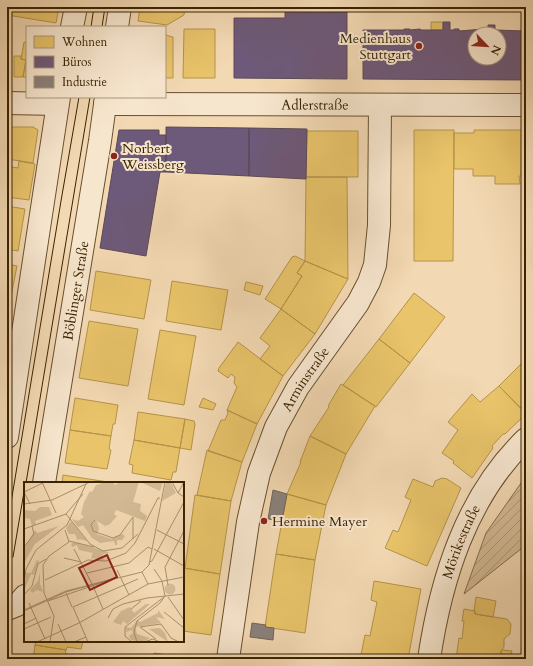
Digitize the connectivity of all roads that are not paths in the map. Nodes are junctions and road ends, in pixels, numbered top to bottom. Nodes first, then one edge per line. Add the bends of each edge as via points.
1 (76, 7) edge
2 (120, 7) edge
3 (72, 26) edge
4 (117, 26) edge
5 (105, 100) edge
6 (58, 101) edge
7 (7, 103) edge
8 (380, 105) junction
9 (526, 105) edge
10 (7, 438) edge
11 (526, 439) edge
12 (44, 482) edge
13 (24, 597) edge
14 (7, 609) edge
15 (228, 659) edge
16 (429, 659) edge

1 - 3 street
2 - 4 street
5 - 8 street, Adlerstraße
5 - 12 street, Böblinger Straße
6 - 7 street
6 - 10 street
8 - 9 street, Adlerstraße
8 - 15 street, Arminstraße via 379,225 375,265 358,303 298,387 276,427 259,473 248,522
11 - 16 street, Mörikestraße via 484,492 461,535 441,595
13 - 14 street via 18,605

